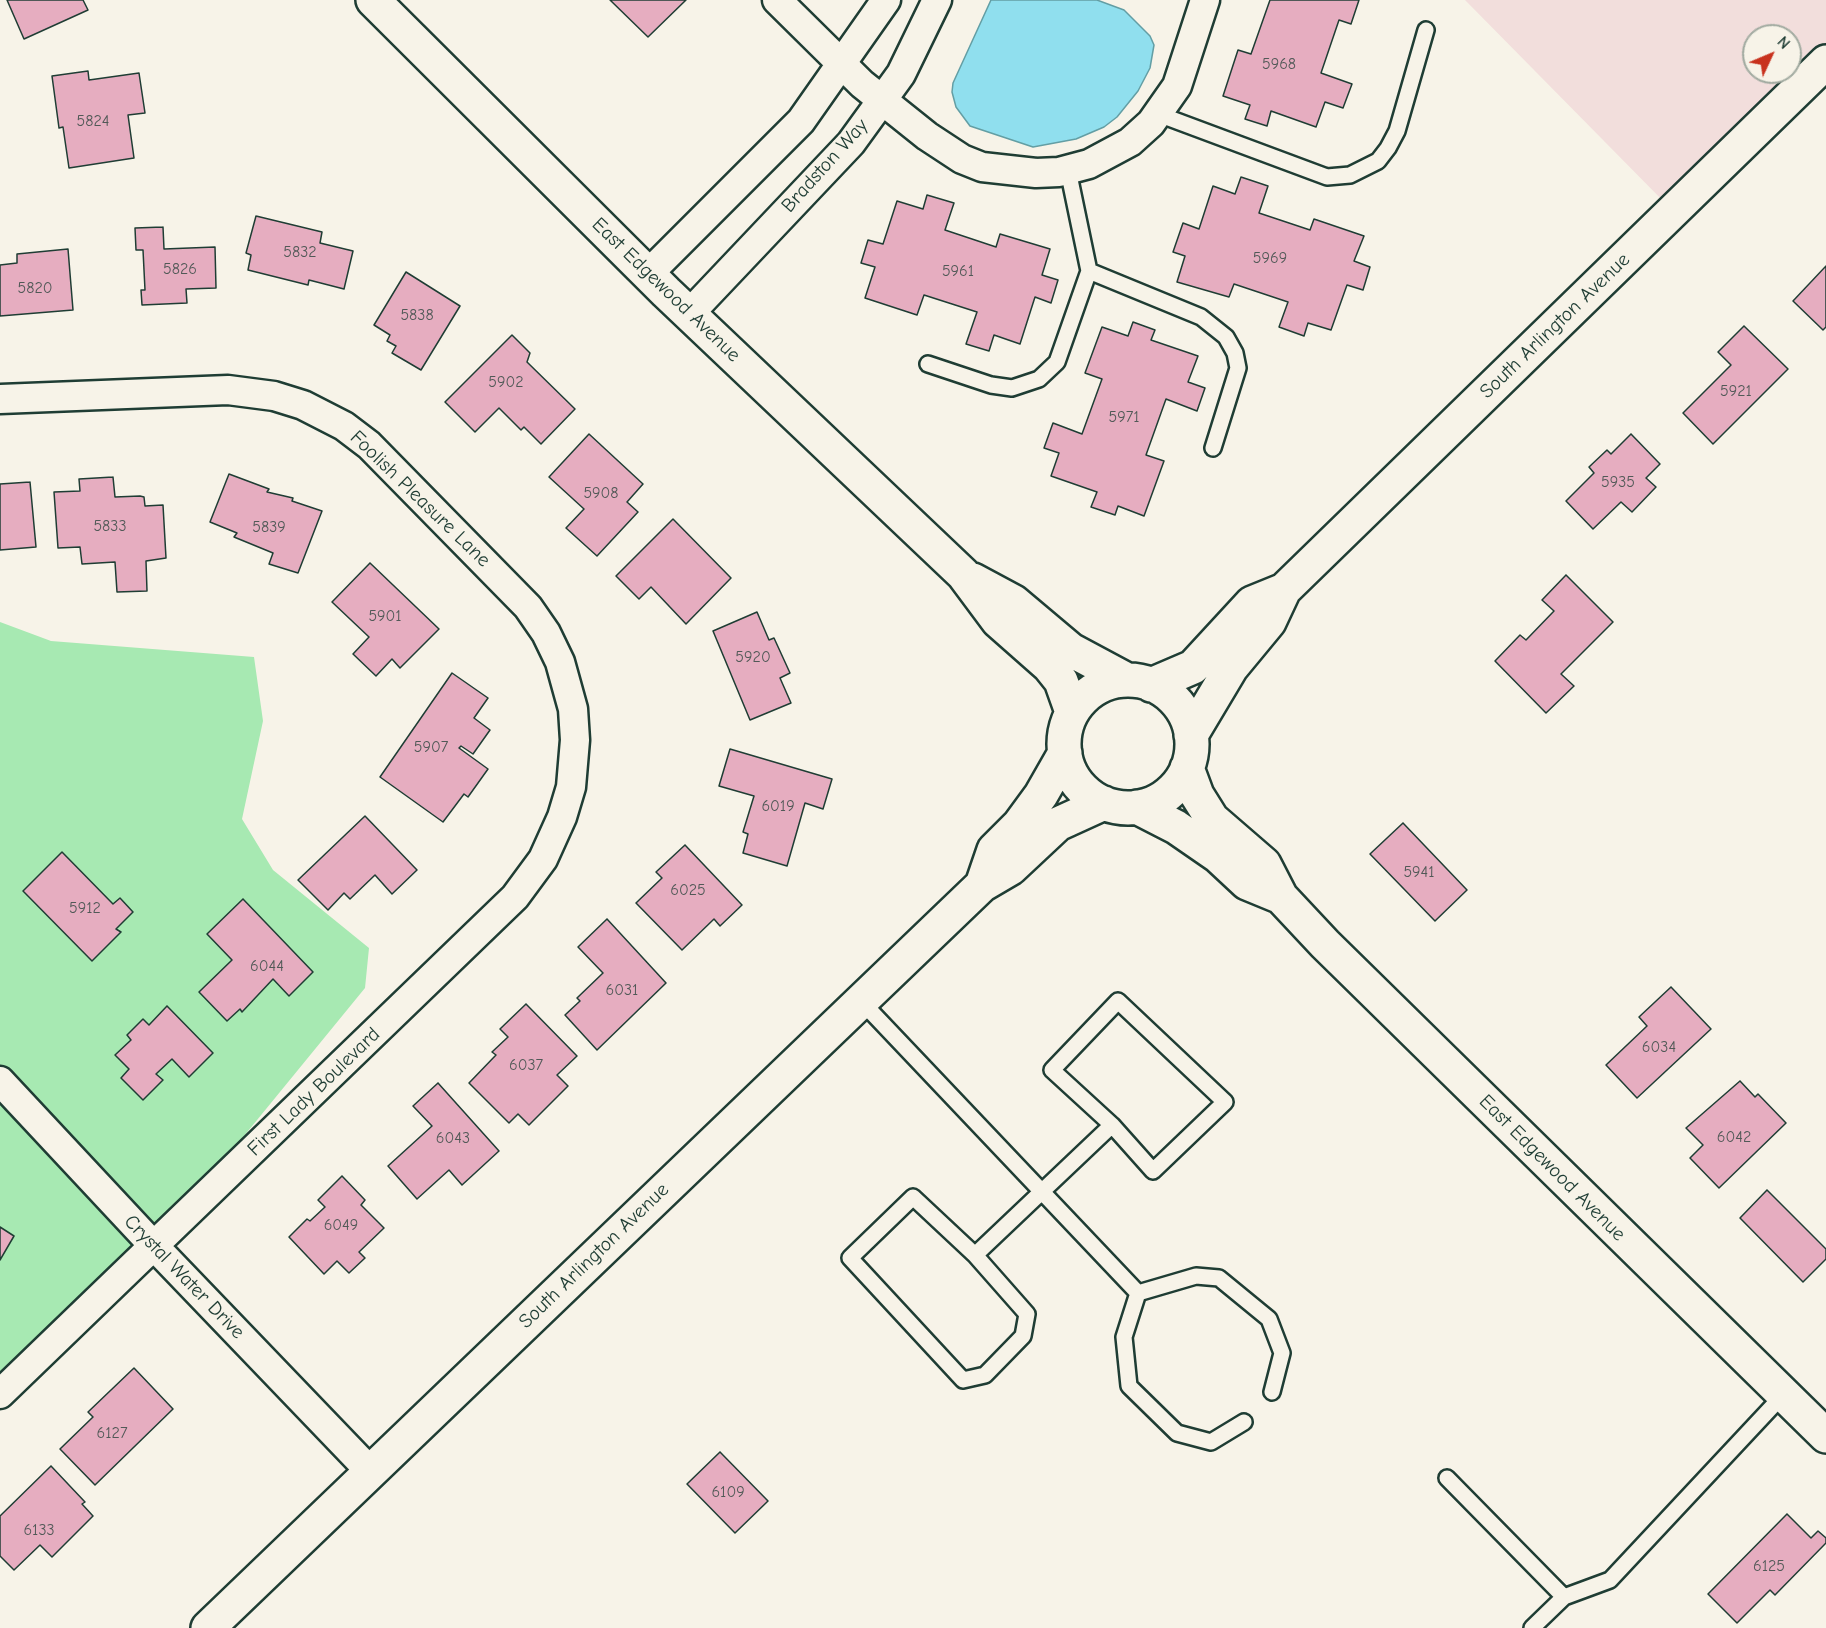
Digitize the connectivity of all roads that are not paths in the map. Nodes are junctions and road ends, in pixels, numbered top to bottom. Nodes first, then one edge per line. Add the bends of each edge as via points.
1 (373, 0) edge
2 (777, 0) edge
3 (886, 0) edge
4 (937, 0) edge
5 (1205, 0) edge
6 (1426, 30) dead end
7 (1826, 62) edge
8 (862, 84) junction
9 (1158, 114) junction
10 (1068, 170) junction
11 (1089, 271) junction
12 (648, 274) junction
13 (689, 314) junction
14 (928, 364) dead end
15 (0, 399) edge
16 (1214, 448) dead end
17 (963, 574) junction
18 (1284, 590) junction
19 (1139, 682) junction
20 (1072, 712) junction
21 (1191, 735) junction
22 (1065, 753) junction
23 (574, 757) joint
24 (1187, 768) junction
25 (1104, 803) junction
26 (1137, 807) junction
27 (982, 885) junction
28 (1281, 897) junction
29 (861, 1001) junction
30 (0, 1081) edge
31 (1113, 1125) junction
32 (1042, 1191) junction
33 (154, 1246) junction
34 (975, 1256) junction
35 (1138, 1293) junction
36 (1272, 1392) dead end
37 (0, 1394) edge
38 (1783, 1395) junction
39 (1244, 1422) dead end
40 (1826, 1436) edge
41 (370, 1471) junction
42 (1447, 1478) dead end
43 (1564, 1597) junction
44 (208, 1628) edge
45 (1532, 1628) edge

1 - 12 main road, East Edgewood Avenue
2 - 8 street
3 - 8 street, Bradston Way
4 - 8 street, Bradston Way via 920,39
5 - 9 street via 1179,79
6 - 9 lane via 1397,131 1378,161 1350,175 1327,177
7 - 18 main road, South Arlington Avenue
8 - 10 street via 962,159 982,167 1036,173
8 - 12 street, Bradston Way via 795,128
8 - 13 street, Bradston Way via 851,143
9 - 10 street via 1135,138 1111,154
10 - 11 lane
11 - 14 lane via 1064,349 1039,379 1020,387 1003,388
11 - 16 lane via 1201,317 1226,337 1238,368
12 - 13 main road, East Edgewood Avenue
13 - 17 main road, East Edgewood Avenue
15 - 23 street, Foolish Pleasure Lane via 228,390 274,396 303,405 344,426 369,445 528,607 546,633 566,680 575,725
17 - 19 main road via 1014,602 1071,650
17 - 20 main road via 998,621 1049,666 1060,681
18 - 19 main road, South Arlington Avenue via 1252,603 1193,668
18 - 21 main road, South Arlington Avenue via 1269,622 1231,668
19 - 20 main road via 1110,682 1095,688
19 - 21 main road via 1178,705
20 - 22 main road via 1066,728
21 - 24 main road
22 - 25 main road via 1078,783
22 - 27 main road, South Arlington Avenue via 1041,795 994,850
23 - 33 street, First Lady Boulevard via 568,801 551,845 514,897
24 - 26 main road via 1167,794
24 - 28 main road via 1212,819 1264,864
25 - 26 main road
25 - 27 main road, South Arlington Avenue via 1058,824 1011,868
26 - 28 main road via 1176,827 1218,856 1246,883
27 - 29 main road, South Arlington Avenue
28 - 38 main road, East Edgewood Avenue
29 - 32 lane
29 - 41 main road, South Arlington Avenue
30 - 33 street, Crystal Water Drive
31 - 31 lane via 1153,1171 1225,1102 1118,1001 1052,1070
31 - 32 lane
32 - 34 lane
32 - 35 lane
33 - 37 street, First Lady Boulevard
33 - 41 street, Crystal Water Drive
34 - 34 lane via 913,1197 850,1258 963,1380 985,1375 1023,1336 1027,1314
35 - 36 lane via 1196,1276 1219,1278 1269,1319 1282,1353
35 - 39 lane via 1124,1337 1129,1386 1177,1433 1211,1442
38 - 40 main road, East Edgewood Avenue
38 - 43 lane via 1610,1580
41 - 44 main road, South Arlington Avenue
42 - 43 lane
43 - 45 lane

